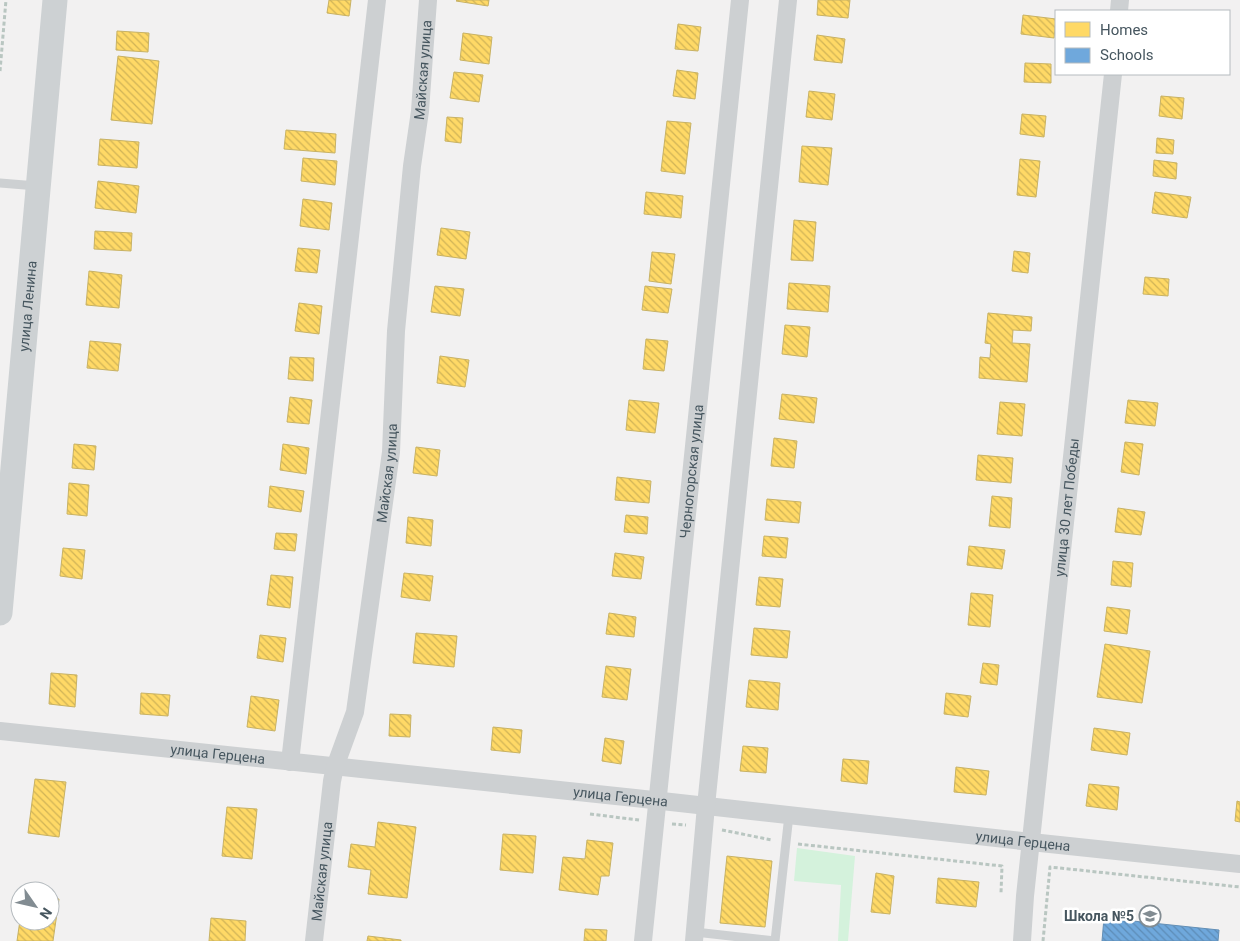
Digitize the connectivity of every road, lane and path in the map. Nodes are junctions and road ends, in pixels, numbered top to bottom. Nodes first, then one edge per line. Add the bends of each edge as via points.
1 (6, 0) edge
2 (55, 0) edge
3 (376, 0) edge
4 (428, 0) edge
5 (740, 0) edge
6 (788, 0) edge
7 (0, 71) edge
8 (1113, 75) edge
9 (0, 183) edge
10 (38, 186) junction
11 (0, 613) edge
12 (0, 731) edge
13 (290, 762) junction
14 (336, 767) junction
15 (658, 800) junction
16 (706, 806) junction
17 (789, 815) junction
18 (1032, 842) junction
19 (1240, 864) edge
20 (1002, 866) dead end
21 (1240, 888) edge
22 (1001, 893) dead end
23 (694, 937) edge
24 (314, 941) edge
25 (643, 941) edge
26 (1022, 941) edge
27 (1043, 941) edge

1 - 7 path
2 - 10 street, улица Ленина
3 - 13 street
4 - 14 street, Майская улица via 420,111 397,322 391,452 355,712
5 - 15 street, Черногорская улица
6 - 16 street
8 - 18 street, улица 30 лет Победы
9 - 10 lane
10 - 11 street, улица Ленина
12 - 13 street, улица Герцена
13 - 14 street, улица Герцена
14 - 15 street, улица Герцена
14 - 24 street, Майская улица
15 - 16 street, улица Герцена
15 - 25 street, Черногорская улица
16 - 17 street, улица Герцена
16 - 23 street
17 - 18 street, улица Герцена
17 - 23 lane via 775,941
18 - 19 street, улица Герцена
18 - 26 street, улица 30 лет Победы
20 - 22 path
21 - 27 path via 1050,867

